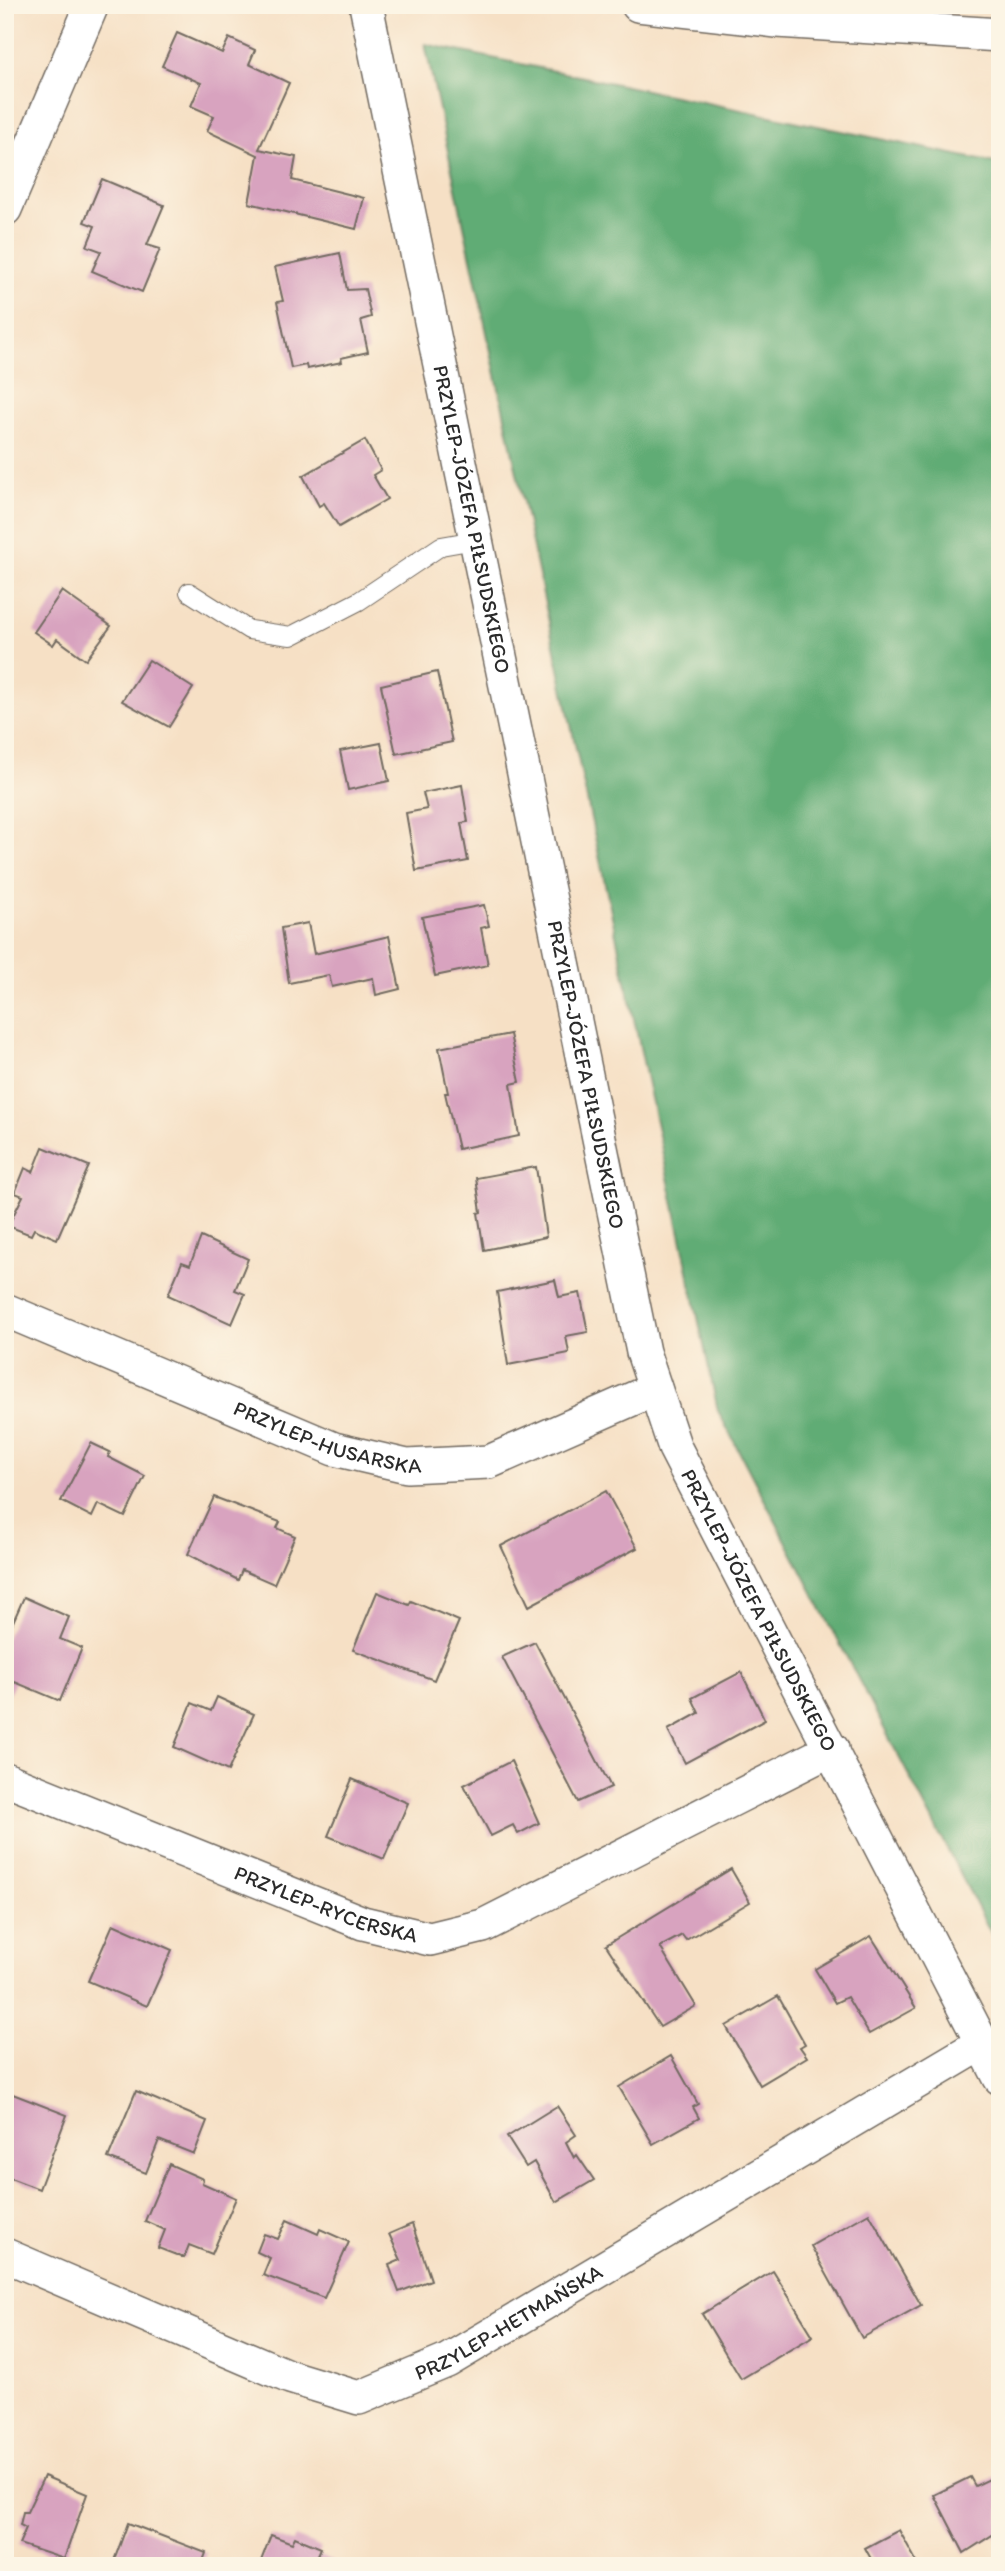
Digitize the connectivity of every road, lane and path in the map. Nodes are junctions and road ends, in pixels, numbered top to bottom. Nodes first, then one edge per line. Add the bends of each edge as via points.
1 (92, 5) edge
2 (366, 5) edge
3 (638, 5) edge
4 (1000, 35) edge
5 (13, 172) edge
6 (5, 209) edge
7 (475, 540) junction
8 (190, 592) dead end
9 (5, 1310) edge
10 (655, 1390) junction
11 (832, 1749) junction
12 (5, 1779) edge
13 (981, 2044) junction
14 (1000, 2078) edge
15 (5, 2255) edge

1 - 5 street
2 - 7 street, PRZYLEP-JÓZEFA PIŁSUDSKIEGO
3 - 4 street via 777,21
5 - 6 street
7 - 8 lane via 441,546 359,601 292,636 249,630
7 - 10 street, PRZYLEP-JÓZEFA PIŁSUDSKIEGO via 643,1352
9 - 10 street, PRZYLEP-HUSARSKA via 334,1450 407,1466 489,1462
10 - 11 street, PRZYLEP-JÓZEFA PIŁSUDSKIEGO via 675,1448
11 - 12 street, PRZYLEP-RYCERSKA via 482,1926 430,1939 363,1923
11 - 13 street, PRZYLEP-JÓZEFA PIŁSUDSKIEGO
13 - 14 street, PRZYLEP-JÓZEFA PIŁSUDSKIEGO
13 - 15 street, PRZYLEP-HETMAŃSKA via 447,2361 359,2398 290,2377

